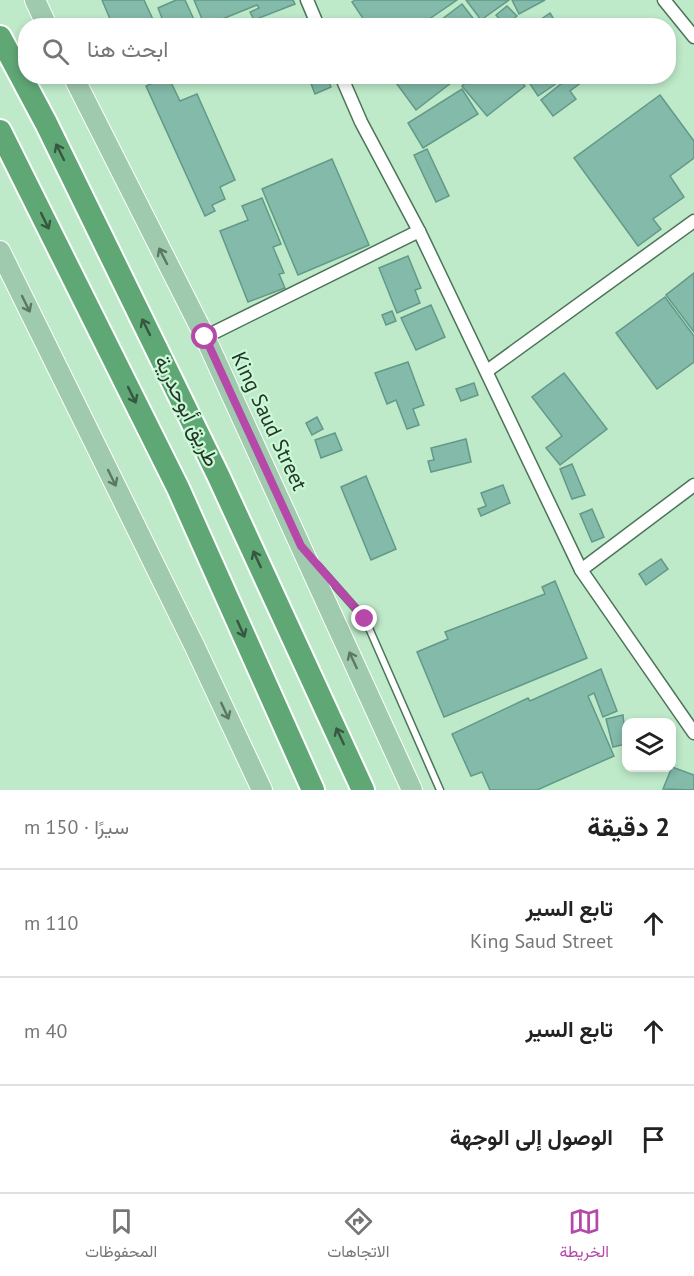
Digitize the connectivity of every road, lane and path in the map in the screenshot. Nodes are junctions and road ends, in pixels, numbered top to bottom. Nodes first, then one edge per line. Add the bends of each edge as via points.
1 (34, 0) edge
2 (307, 0) edge
3 (664, 0) edge
4 (43, 18) edge
5 (315, 18) edge
6 (0, 37) edge
7 (694, 37) edge
8 (18, 71) edge
9 (25, 84) edge
10 (77, 84) edge
11 (344, 84) edge
12 (0, 131) edge
13 (694, 221) edge
14 (419, 231) junction
15 (0, 251) edge
16 (205, 337) junction
17 (487, 371) junction
18 (694, 485) edge
19 (301, 546) junction
20 (581, 570) junction
21 (694, 733) edge
22 (262, 790) edge
23 (313, 790) edge
24 (363, 790) edge
25 (412, 790) edge
26 (440, 790) edge

1 - 4 main road
2 - 5 street
3 - 7 street
8 -> 6 highway, طريق أبوحدرية
24 -> 9 highway, طريق أبوحدرية via 218,475
16 -> 10 main road, King Saud Street
11 - 14 street
12 -> 23 highway, طريق أبوحدرية via 178,488
13 - 17 street
14 - 16 street
14 - 17 street
15 -> 22 main road
16 - 19 main road, King Saud Street
17 - 20 street
18 - 20 street
25 -> 19 main road, King Saud Street
19 - 26 lane via 365,619
20 - 21 street

